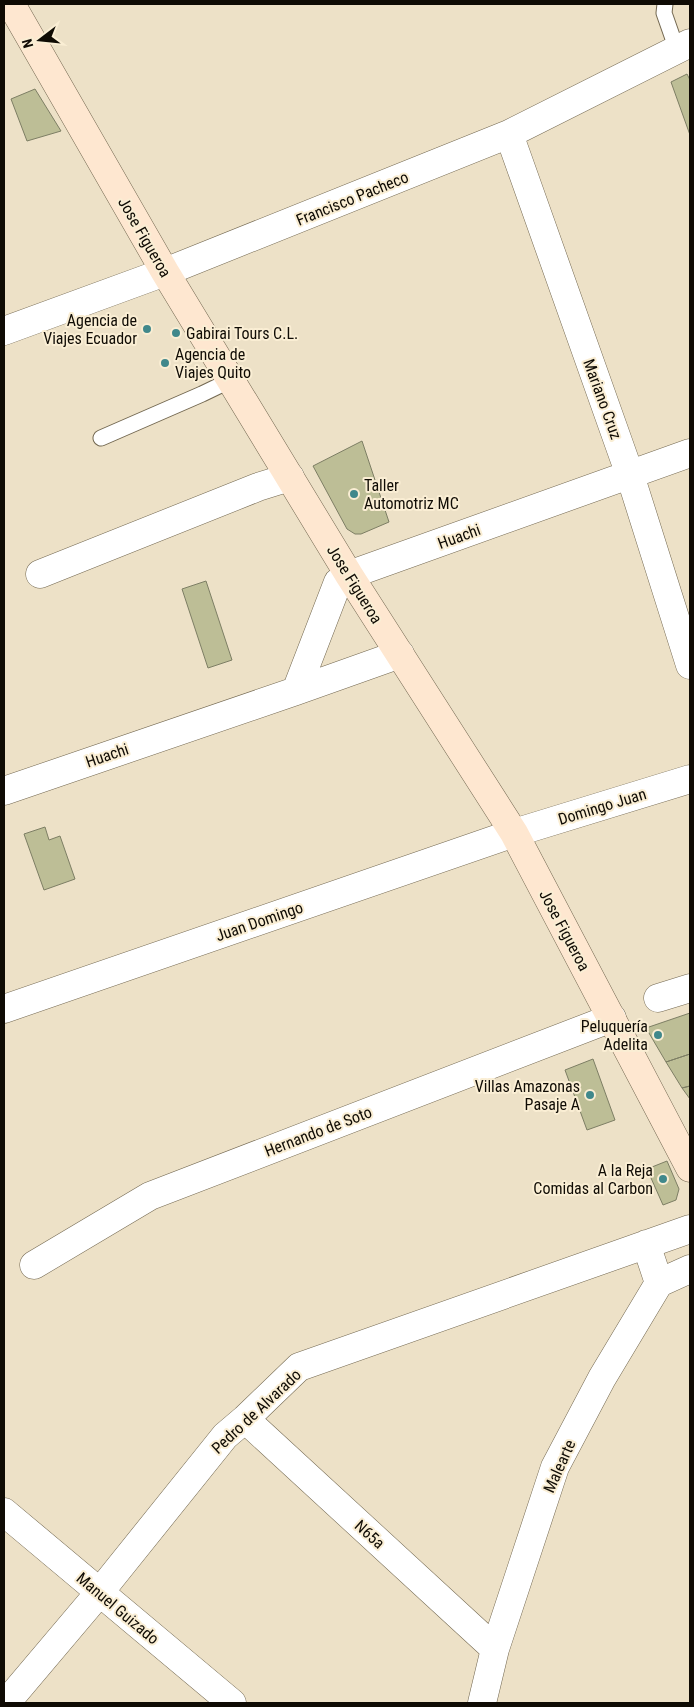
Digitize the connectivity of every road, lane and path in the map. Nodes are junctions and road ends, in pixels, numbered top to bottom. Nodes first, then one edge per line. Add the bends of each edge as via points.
1 (11, 4) edge
2 (665, 4) edge
3 (684, 47) edge
4 (509, 134) junction
5 (165, 272) junction
6 (4, 331) edge
7 (231, 380) junction
8 (101, 438) dead end
9 (690, 453) edge
10 (630, 475) junction
11 (290, 477) junction
12 (40, 574) dead end
13 (349, 575) junction
14 (400, 654) junction
15 (690, 665) edge
16 (296, 691) junction
17 (690, 779) edge
18 (4, 791) edge
19 (514, 834) junction
20 (690, 988) edge
21 (658, 998) dead end
22 (4, 1010) edge
23 (612, 1018) junction
24 (690, 1168) edge
25 (690, 1228) edge
26 (646, 1244) junction
27 (34, 1265) dead end
28 (690, 1269) edge
29 (659, 1283) junction
30 (245, 1419) junction
31 (4, 1512) edge
32 (99, 1593) junction
33 (494, 1649) junction
34 (6, 1703) edge
35 (232, 1703) edge
36 (482, 1703) edge

1 - 5 street, Jose Figueroa
2 - 3 lane via 664,13
3 - 4 street, Francisco Pacheco
4 - 5 street, Francisco Pacheco
4 - 10 street, Mariano Cruz
5 - 6 street, Francisco Pacheco
5 - 7 street, Jose Figueroa
7 - 8 lane
7 - 11 street, Jose Figueroa
9 - 10 street, Huachi
10 - 13 street, Huachi
10 - 15 street, Mariano Cruz
11 - 12 street
11 - 13 street, Jose Figueroa
13 - 14 street, Jose Figueroa
13 - 16 street via 338,582
14 - 16 street, Huachi
14 - 19 street, Jose Figueroa
16 - 18 street, Huachi
17 - 19 street, Domingo Juan
19 - 22 street, Juan Domingo
19 - 23 street, Jose Figueroa
20 - 21 street
23 - 24 street, Jose Figueroa
23 - 27 street, Hernando de Soto via 150,1196
25 - 26 street, Pedro de Alvarado
26 - 29 street
26 - 30 street, Pedro de Alvarado via 299,1367
28 - 29 street
29 - 33 street, Malearte via 602,1378 555,1467
30 - 32 street, Pedro de Alvarado via 225,1436
30 - 33 street, N65a
31 - 32 street, Manuel Guizado
32 - 34 street, Pedro de Alvarado
32 - 35 street, Manuel Guizado
33 - 36 street, Malearte

